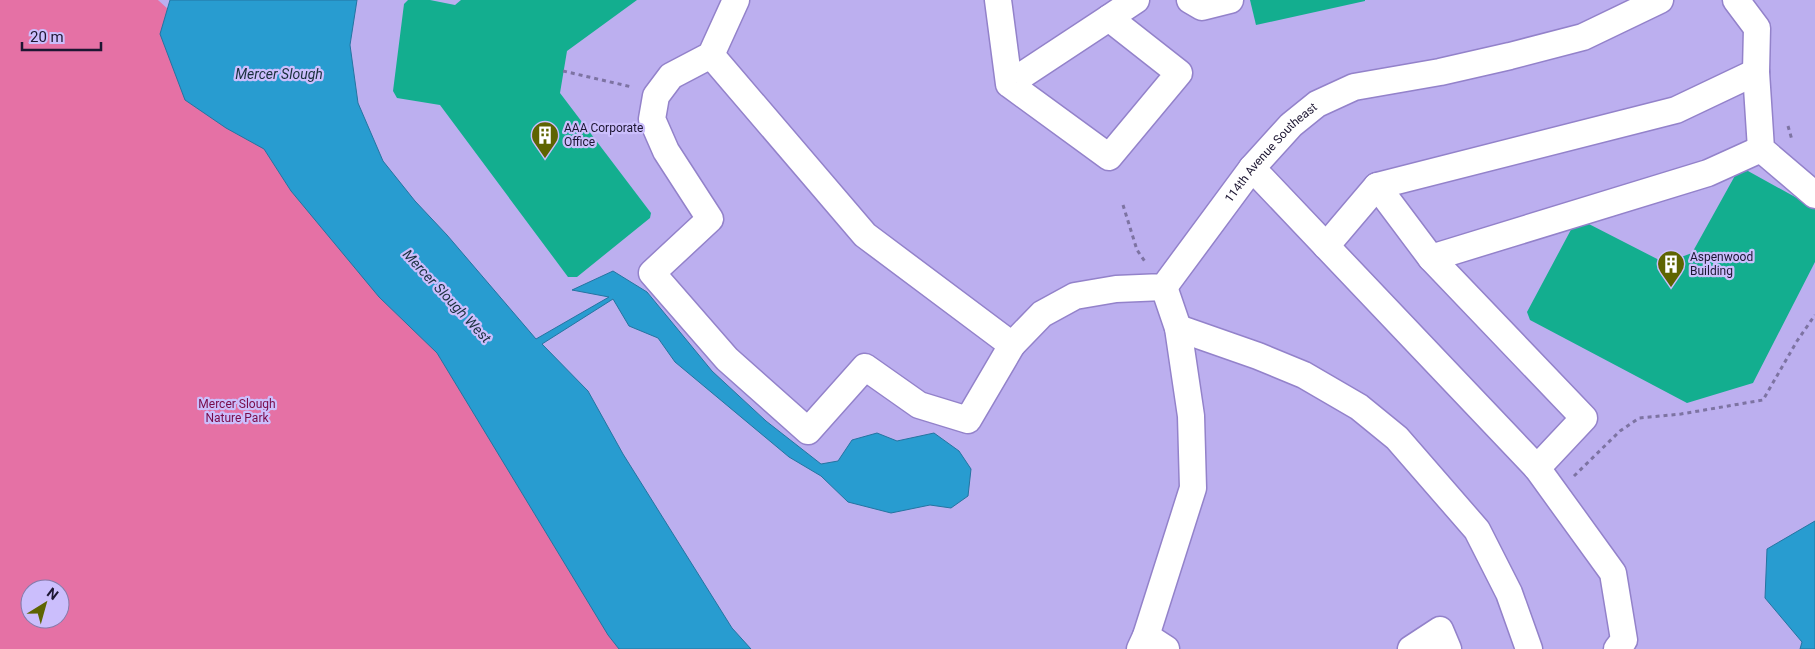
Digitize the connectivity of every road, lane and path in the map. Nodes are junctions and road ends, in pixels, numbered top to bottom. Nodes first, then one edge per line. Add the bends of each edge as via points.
1 (736, 0) edge
2 (998, 0) edge
3 (1136, 0) edge
4 (1190, 0) edge
5 (1230, 0) edge
6 (1660, 0) edge
7 (1736, 0) edge
8 (1109, 18) junction
9 (711, 55) junction
10 (563, 71) dead end
11 (1756, 72) junction
12 (1009, 84) junction
13 (656, 96) junction
14 (1761, 149) junction
15 (1252, 168) junction
16 (1377, 186) junction
17 (1815, 195) edge
18 (1122, 206) dead end
19 (1326, 246) junction
20 (1431, 258) junction
21 (1164, 288) junction
22 (1815, 314) edge
23 (1178, 328) junction
24 (1012, 345) junction
25 (1536, 468) junction
26 (1556, 494) junction
27 (1150, 645) edge
28 (1411, 649) edge
29 (1448, 649) edge
30 (1529, 649) edge
31 (1617, 649) edge

1 - 9 street
2 - 12 street
3 - 8 street
4 - 5 street via 1202,8
6 - 15 street, 114th Avenue Southeast via 1583,37 1440,72 1354,87 1317,104 1290,124
7 - 11 street via 1756,28
8 - 12 street
8 - 12 street via 1179,73 1109,157
9 - 13 street via 671,76
9 - 24 street via 865,235
10 - 13 path via 633,87
11 - 14 street
11 - 16 street via 1676,110
13 - 24 street via 652,119 655,127 666,151 710,219 652,273 727,359 808,431 865,367 919,405 968,420
14 - 17 street
14 - 20 street via 1708,172
15 - 19 street
15 - 21 street, 114th Avenue Southeast
16 - 19 street
16 - 20 street
18 - 21 path via 1137,250
19 - 25 street
20 - 25 street via 1584,418
21 - 23 street
21 - 24 street via 1075,296 1042,314
22 - 26 path via 1763,400 1639,418 1620,431
23 - 27 street via 1191,416 1194,488
23 - 30 street via 1304,375 1359,408 1397,438 1477,530 1509,593
25 - 26 street
26 - 31 street via 1613,573 1624,640
28 - 29 street via 1440,630

